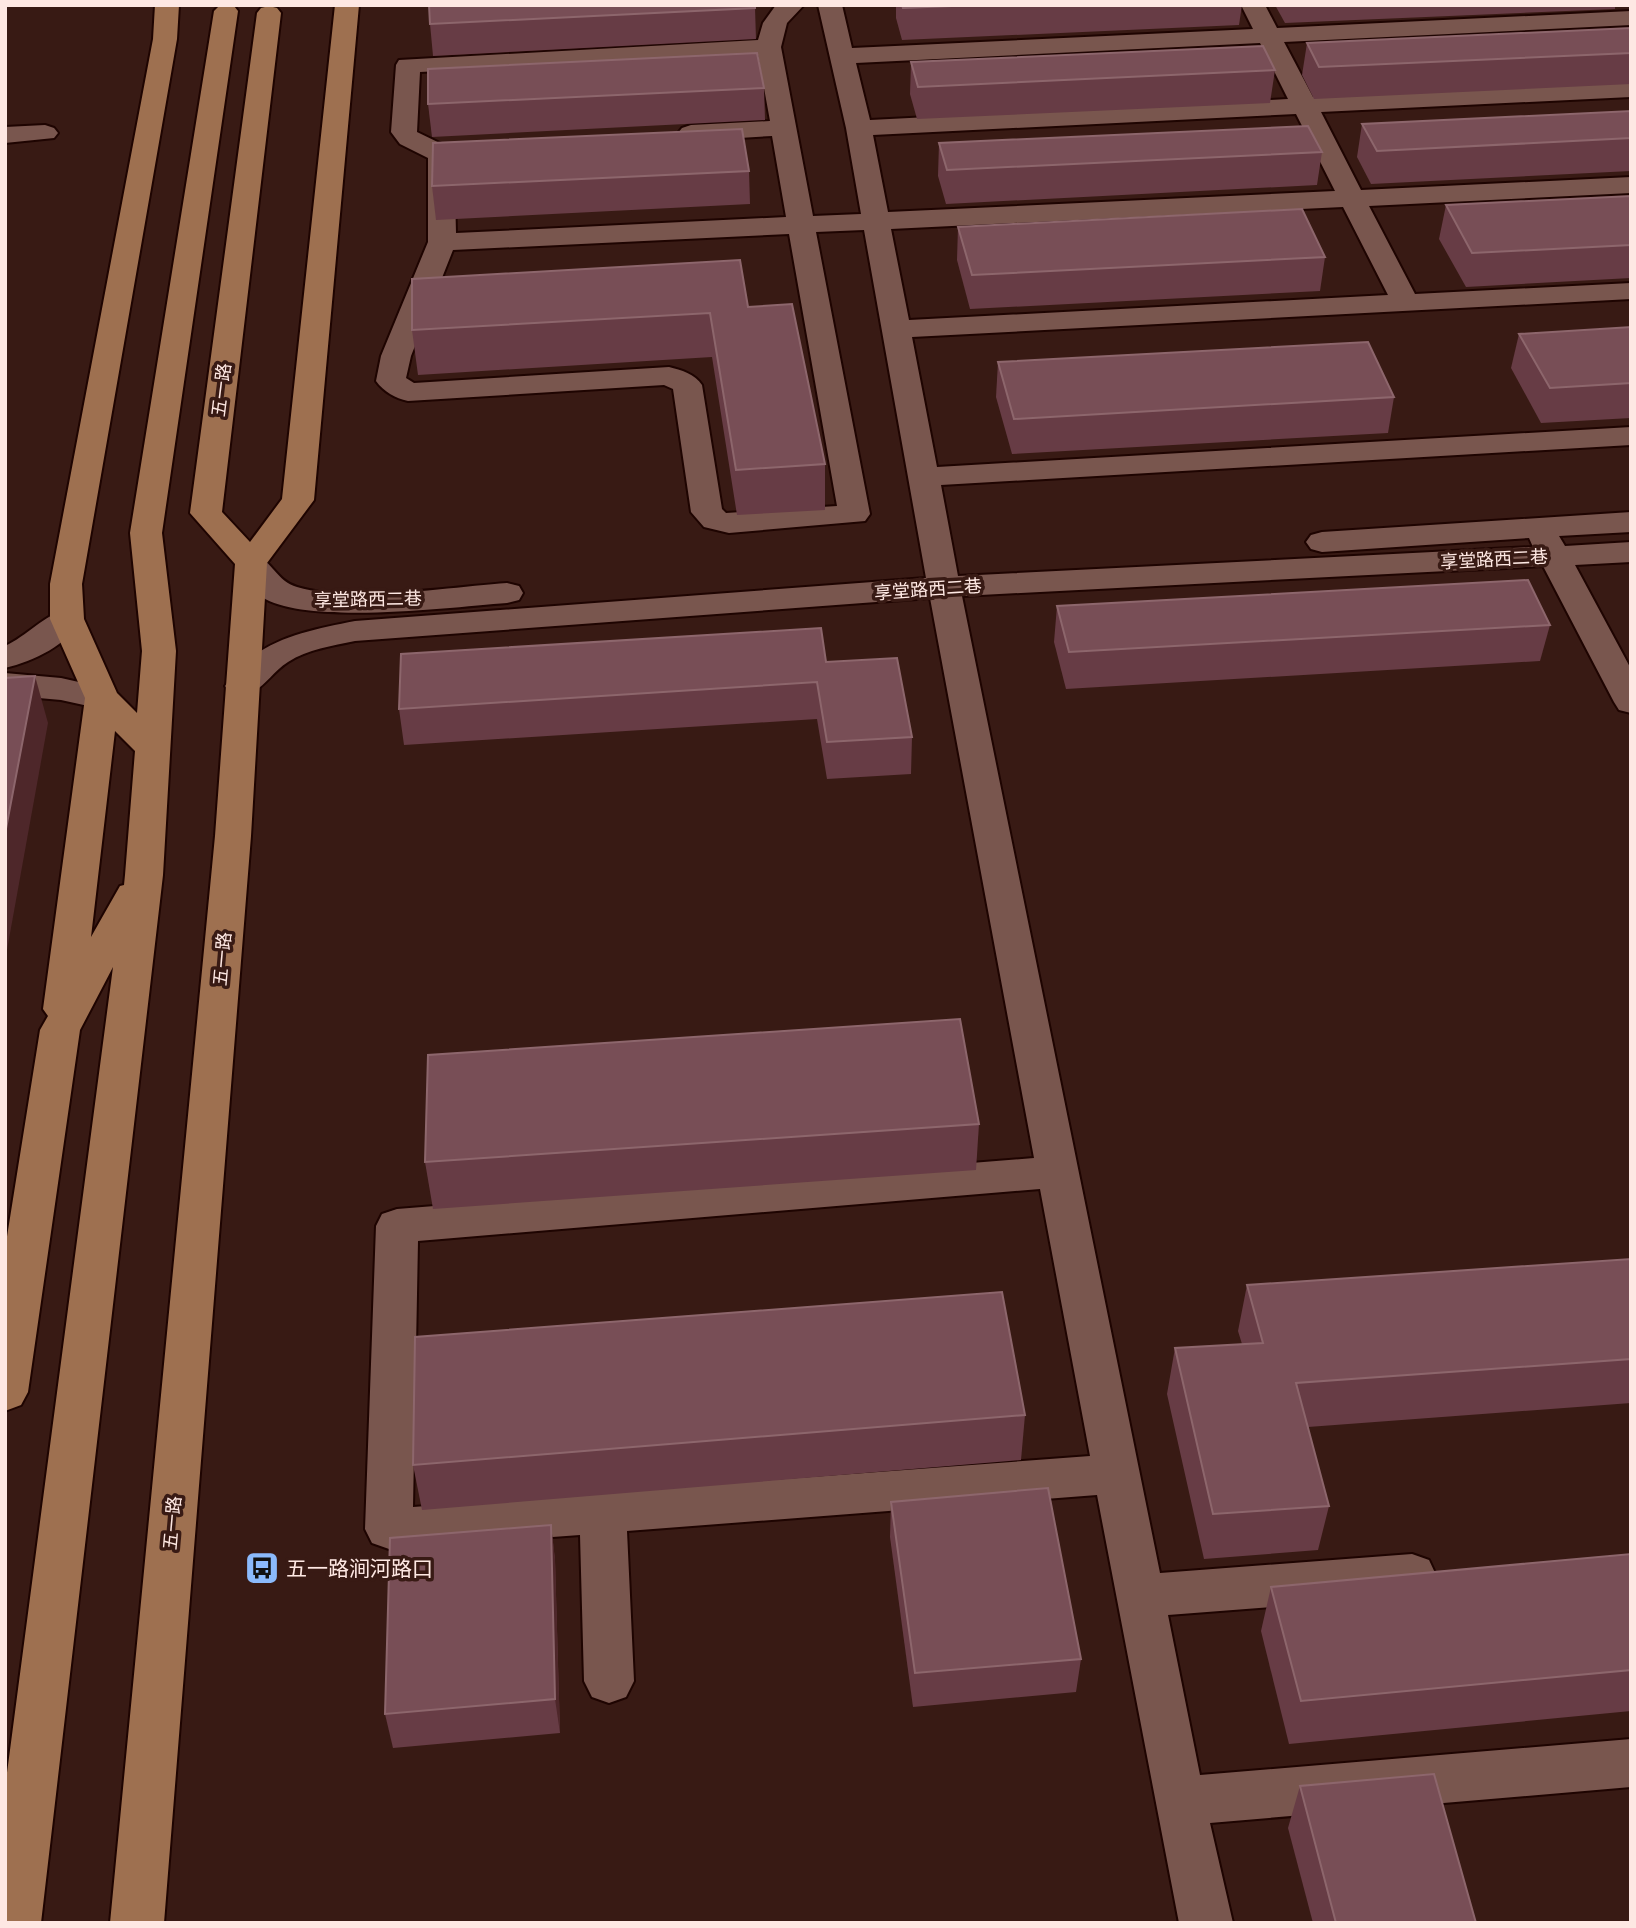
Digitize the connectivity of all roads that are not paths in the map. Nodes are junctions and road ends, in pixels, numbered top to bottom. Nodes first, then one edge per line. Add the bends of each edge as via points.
1 (167, 5) edge
2 (346, 5) edge
3 (792, 5) edge
4 (830, 5) edge
5 (1253, 5) edge
6 (226, 11) dead end
7 (269, 13) dead end
8 (1631, 18) edge
9 (1268, 36) junction
10 (769, 47) junction
11 (842, 56) junction
12 (1631, 89) edge
13 (1304, 106) junction
14 (784, 128) junction
15 (859, 128) junction
16 (46, 133) dead end
17 (5, 135) edge
18 (662, 135) edge
19 (1631, 185) edge
20 (1351, 198) junction
21 (877, 221) junction
22 (801, 224) junction
23 (442, 242) junction
24 (1631, 291) edge
25 (1406, 303) junction
26 (897, 330) junction
27 (1631, 436) edge
28 (925, 477) junction
29 (1631, 523) edge
30 (1547, 542) junction
31 (1631, 552) edge
32 (251, 563) junction
33 (943, 577) junction
34 (67, 619) junction
35 (5, 658) edge
36 (5, 684) edge
37 (242, 686) junction
38 (102, 698) junction
39 (1631, 702) edge
40 (153, 749) junction
41 (144, 875) junction
42 (60, 1030) junction
43 (1058, 1172) junction
44 (5, 1392) edge
45 (1116, 1474) junction
46 (603, 1512) junction
47 (1454, 1572) edge
48 (1140, 1596) junction
49 (609, 1681) dead end
50 (1631, 1763) edge
51 (1180, 1801) junction
52 (14, 1923) edge
53 (137, 1923) edge
54 (1206, 1923) edge

1 - 34 main road via 165,39 66,584
2 - 32 main road via 298,500
3 - 10 street via 783,9 771,30
4 - 11 street
5 - 9 street
6 - 40 main road via 146,533 159,651
7 - 32 main road, 五一路 via 206,513
8 - 9 street
9 - 11 street
9 - 13 street
10 - 14 street
10 - 23 street via 408,65 404,132 409,139 446,147 441,153
11 - 15 street
12 - 13 street
13 - 15 street
13 - 20 street
14 - 18 street
14 - 22 street
15 - 21 street
16 - 17 street
19 - 20 street
20 - 21 street
20 - 25 street
21 - 22 street
21 - 26 street
22 - 23 street
22 - 23 street via 854,514 729,523 715,520 707,512 687,385 669,376 408,392 391,382 396,356
24 - 25 street
25 - 26 street
26 - 28 street
27 - 28 street
28 - 33 street
29 - 30 street, 享堂路西二巷
30 - 31 street, 享堂路西二巷
30 - 33 street, 享堂路西二巷
30 - 39 street
32 - 33 street, 享堂路西二巷 via 274,591 308,601 356,602
32 - 37 main road, 五一路
33 - 37 street, 享堂路西二巷 via 355,631 306,641 275,655
33 - 43 street
34 - 35 street via 25,651
34 - 38 main road
36 - 38 street
37 - 53 main road, 五一路 via 233,836
38 - 40 main road
38 - 42 main road
40 - 41 main road
41 - 42 main road
41 - 52 main road
42 - 44 main road
43 - 45 street
43 - 46 street via 397,1226 389,1529
45 - 46 street
45 - 48 street
46 - 49 street
47 - 48 street
48 - 51 street
50 - 51 street
51 - 54 street

